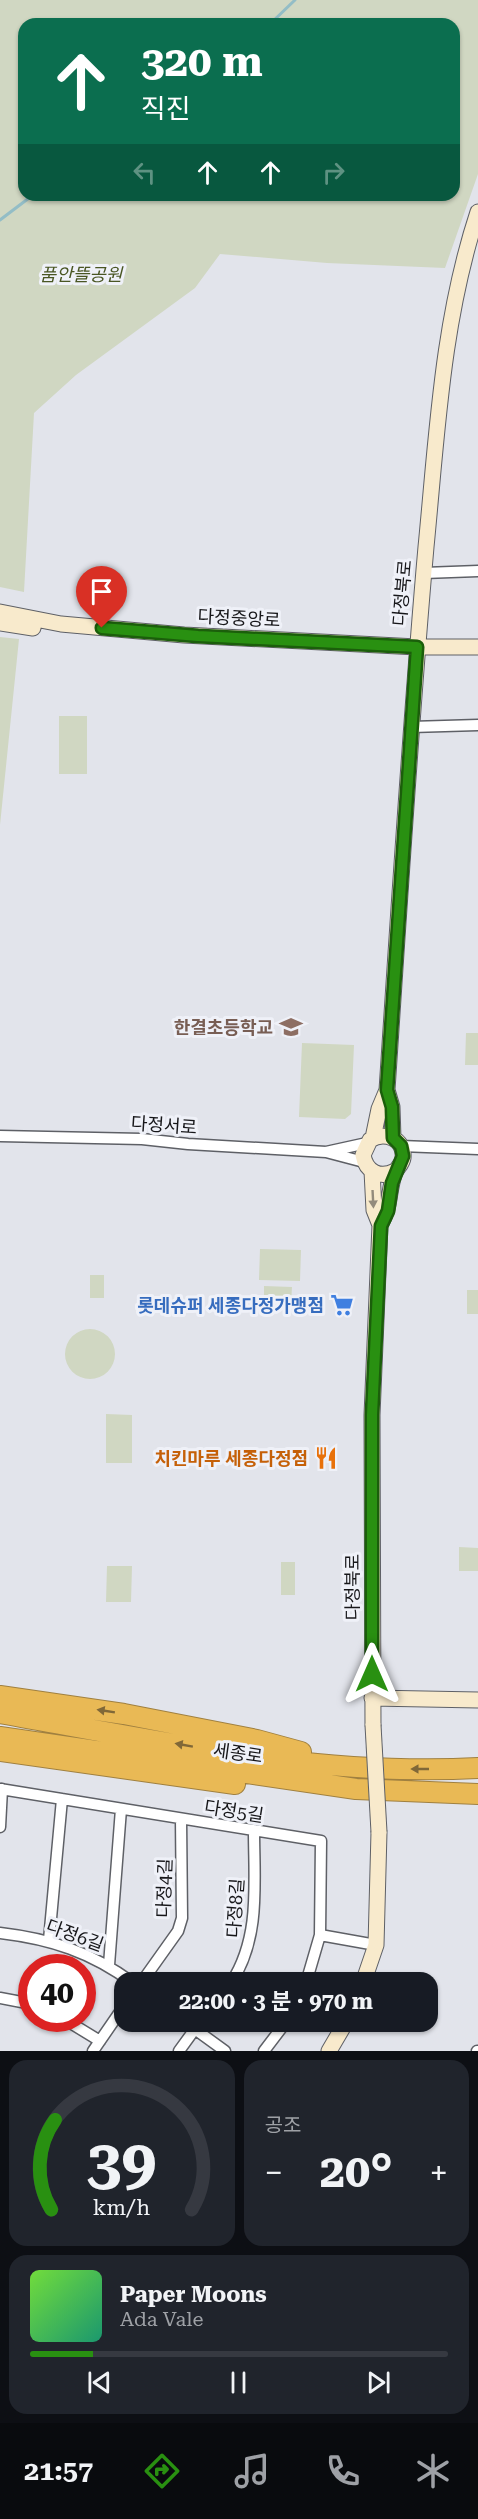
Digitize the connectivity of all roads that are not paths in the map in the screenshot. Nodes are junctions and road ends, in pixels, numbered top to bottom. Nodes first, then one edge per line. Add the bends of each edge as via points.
1 (478, 213) edge
2 (478, 572) edge
3 (424, 573) junction
4 (0, 612) edge
5 (0, 623) edge
6 (478, 647) edge
7 (417, 652) junction
8 (478, 655) edge
9 (478, 726) edge
10 (411, 727) junction
11 (387, 1090) junction
12 (0, 1136) edge
13 (370, 1140) junction
14 (397, 1142) junction
15 (438, 1149) junction
16 (478, 1149) edge
17 (326, 1152) junction
18 (368, 1166) junction
19 (398, 1166) junction
20 (381, 1226) junction
21 (0, 1696) edge
22 (372, 1698) junction
23 (478, 1700) edge
24 (0, 1713) edge
25 (0, 1737) edge
26 (0, 1751) edge
27 (478, 1768) edge
28 (368, 1769) junction
29 (1, 1789) edge
30 (472, 1794) edge
31 (62, 1799) junction
32 (122, 1809) junction
33 (181, 1819) junction
34 (0, 1827) edge
35 (254, 1830) junction
36 (0, 1933) edge
37 (320, 1935) junction
38 (49, 1940) junction
39 (376, 1945) junction
40 (109, 1965) junction
41 (118, 1972) edge
42 (149, 1972) edge
43 (237, 1972) edge
44 (309, 1972) edge
45 (367, 1972) edge
46 (0, 1998) edge
47 (18, 2001) edge
48 (114, 2021) edge
49 (85, 2032) edge
50 (189, 2032) edge
51 (202, 2032) edge
52 (278, 2032) edge
53 (340, 2032) edge
54 (100, 2041) junction
55 (93, 2051) edge
56 (179, 2051) edge
57 (225, 2051) edge
58 (264, 2051) edge
59 (329, 2051) edge

1 - 3 street, 다정북로 via 456,291 441,385
2 - 3 street
3 - 7 street, 다정북로
4 - 7 street, 다정중앙로 via 61,624
5 - 7 street, 다정중앙로 via 73,634
6 - 7 street, 다정중앙로
7 - 8 street, 다정중앙로
7 - 10 street, 다정북로
9 - 10 street
10 - 11 street, 다정북로
11 - 13 street
11 - 14 street
12 - 17 street, 다정서로 via 142,1138
13 - 14 street via 387,1135
13 - 17 street
13 - 18 street via 363,1155
14 - 15 street
14 - 19 street
15 - 16 street
15 - 19 street via 417,1154
17 - 18 street
18 - 19 street via 383,1175
18 -> 20 street via 374,1210
19 - 20 street
20 - 22 street, 다정북로 via 372,1415
28 -> 21 highway via 257,1740 124,1714
22 - 23 street
22 - 39 street, 다정북로, bridge via 379,1832
28 -> 24 highway, 세종로 via 238,1754
25 - 30 highway, 세종로 via 356,1789
26 - 30 highway via 330,1795 400,1799
27 -> 28 highway, 세종로
29 - 31 street, 다정5길
29 - 34 street
31 - 32 street, 다정5길
31 - 38 street
32 - 33 street, 다정5길
32 - 40 street
33 - 35 street, 다정5길
33 - 42 street, 다정4길 via 182,1918 178,1931
35 - 37 street, 다정5길 via 321,1840
35 - 43 street, 다정8길 via 252,1937
36 - 38 street, 다정6길
37 - 39 street
37 - 44 street, 다정5길
38 - 40 street, 다정6길
39 - 45 street, 다정북로
40 - 41 street, 다정6길
46 - 47 street
48 - 54 street
49 - 54 street
50 - 56 street
51 - 57 street
52 - 58 street
53 - 59 street
54 - 55 street

